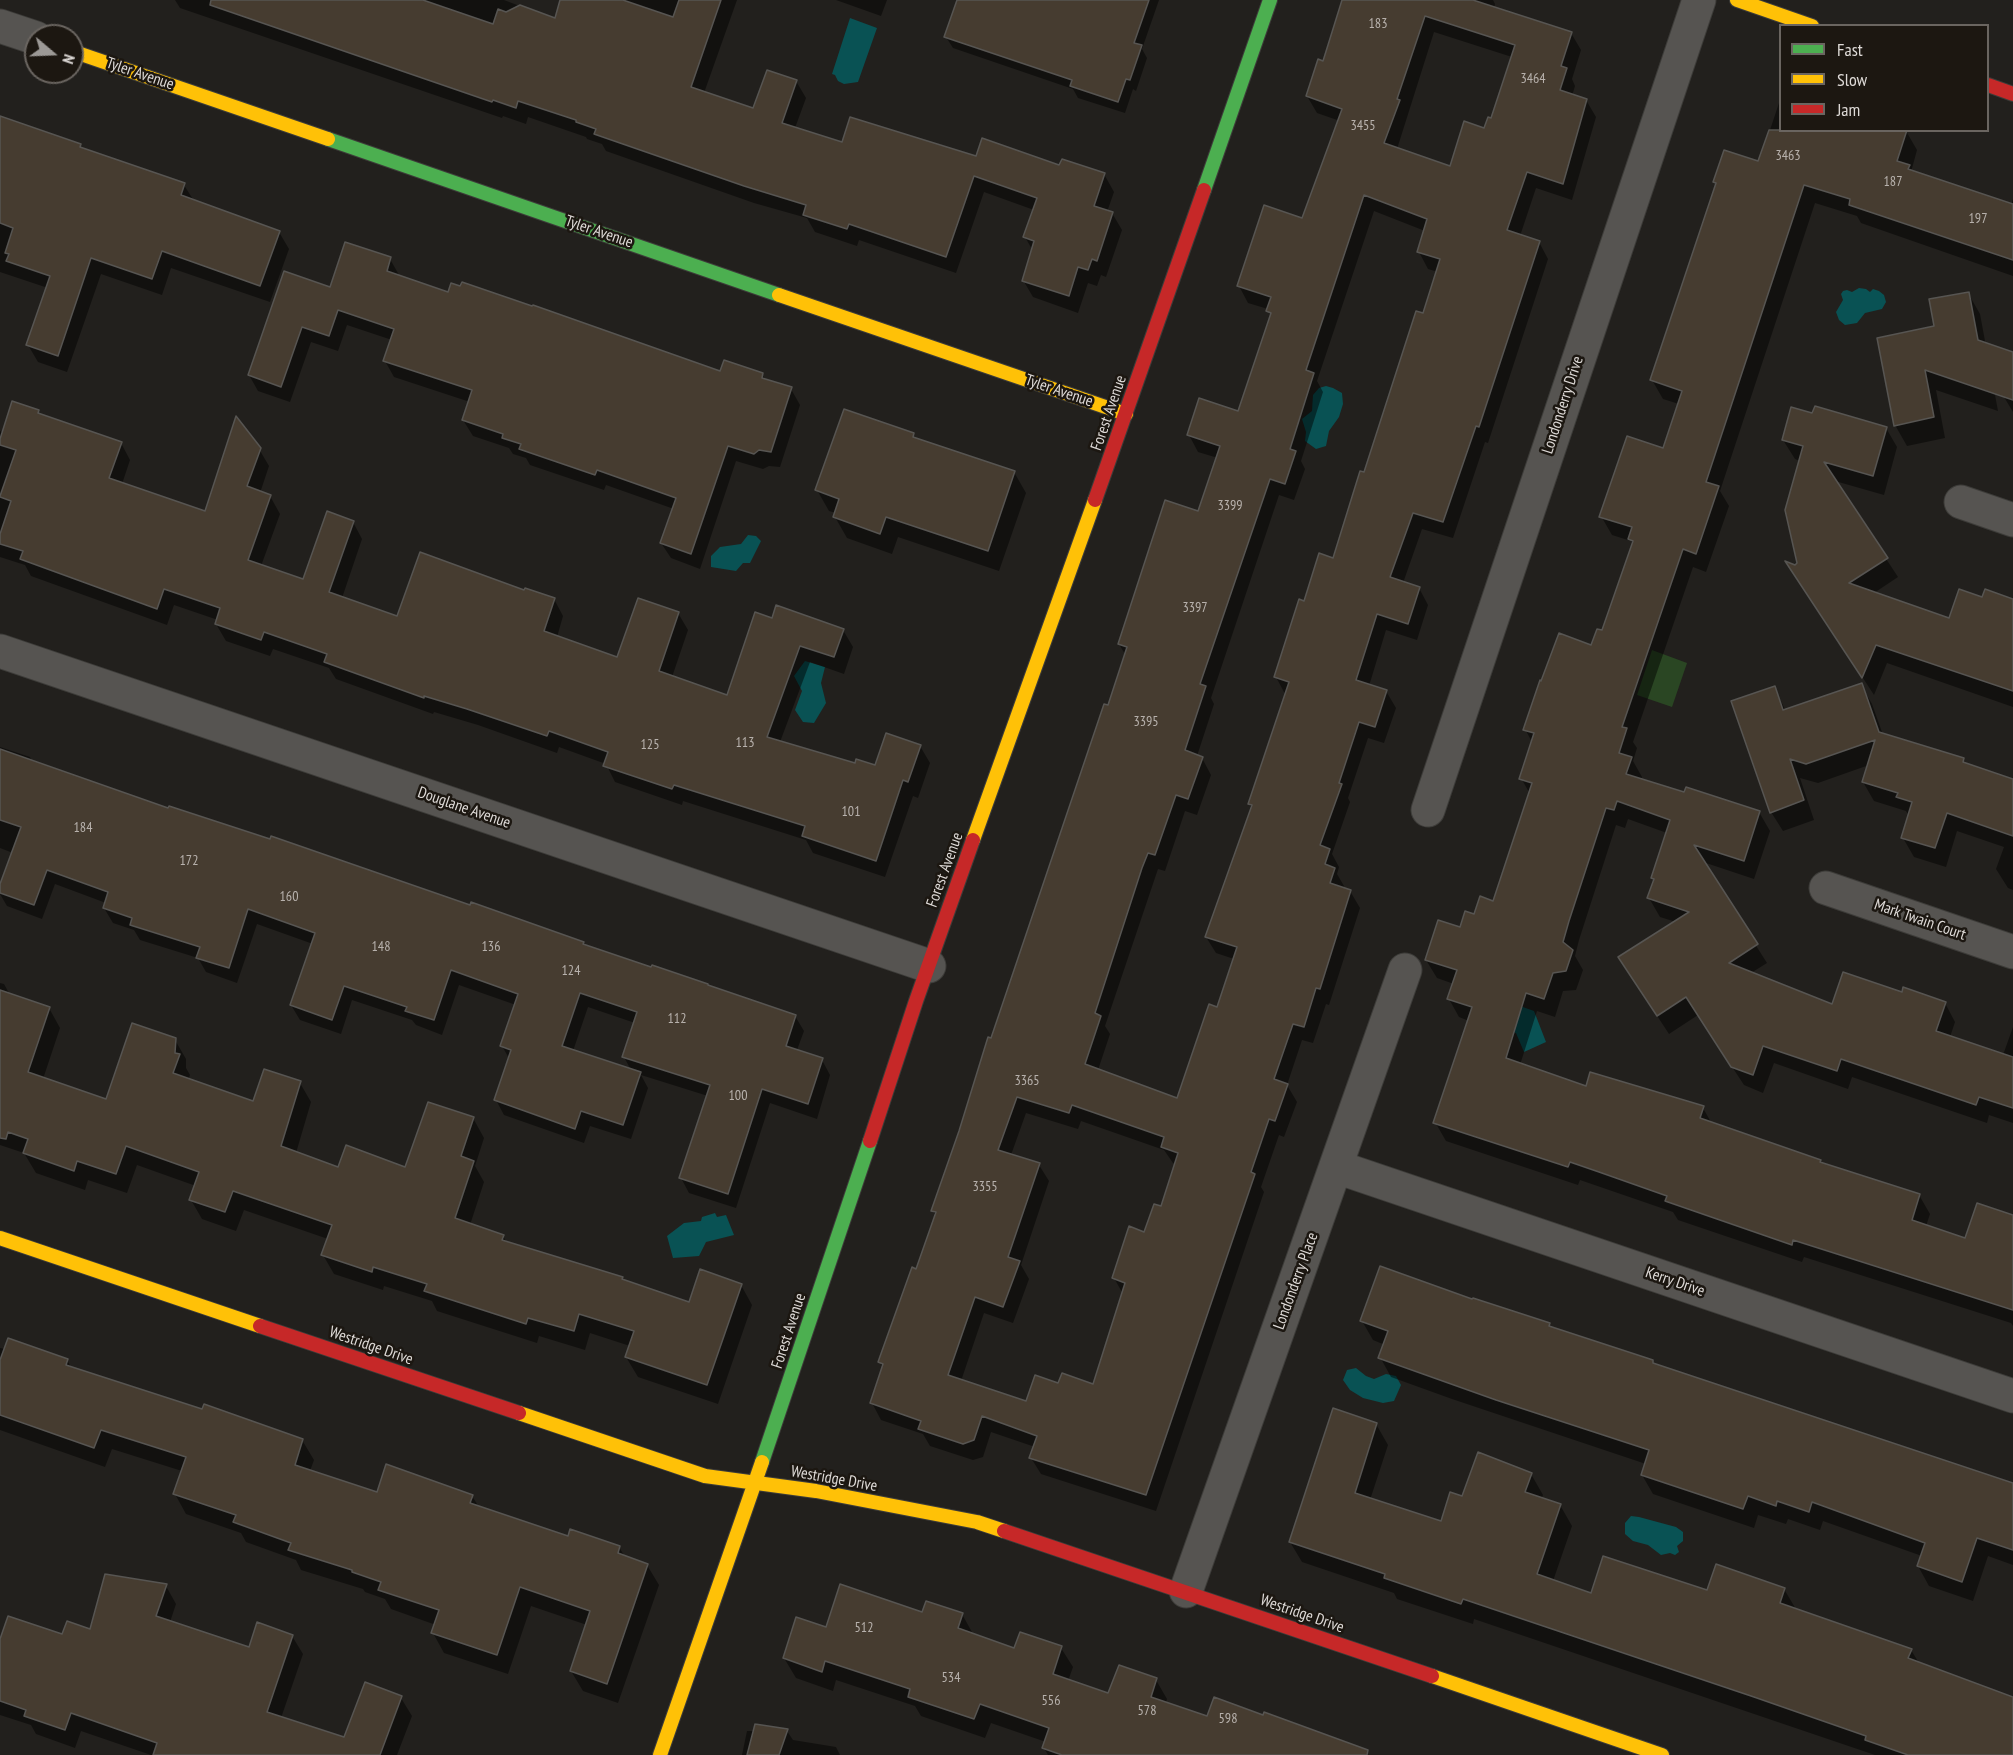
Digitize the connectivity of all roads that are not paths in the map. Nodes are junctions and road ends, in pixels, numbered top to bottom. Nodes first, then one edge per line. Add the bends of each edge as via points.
1 (1270, 0) edge
2 (1699, 0) edge
3 (1737, 0) edge
4 (1806, 24) edge
5 (0, 26) edge
6 (24, 34) edge
7 (84, 55) edge
8 (1989, 85) edge
9 (2013, 94) edge
10 (1126, 414) junction
11 (1961, 502) dead end
12 (2013, 520) edge
13 (0, 651) edge
14 (1428, 810) dead end
15 (1826, 888) dead end
16 (2013, 952) edge
17 (928, 966) junction
18 (1405, 970) dead end
19 (1337, 1167) junction
20 (0, 1238) edge
21 (2013, 1396) edge
22 (755, 1482) junction
23 (1186, 1591) junction
24 (660, 1755) edge
25 (1662, 1755) edge

1 - 10 street, Forest Avenue
2 - 14 street, Londonderry Drive
3 - 4 street
5 - 6 street
7 - 10 street, Tyler Avenue
8 - 9 street
10 - 17 street, Forest Avenue
11 - 12 street
13 - 17 street, Douglane Avenue
15 - 16 street, Mark Twain Court
17 - 22 street, Forest Avenue
18 - 19 street, Londonderry Place
19 - 21 street, Kerry Drive
19 - 23 street, Londonderry Place
20 - 22 street, Westridge Drive via 694,1473
22 - 23 street, Westridge Drive via 977,1521
22 - 24 street, Forest Avenue
23 - 25 street, Westridge Drive

